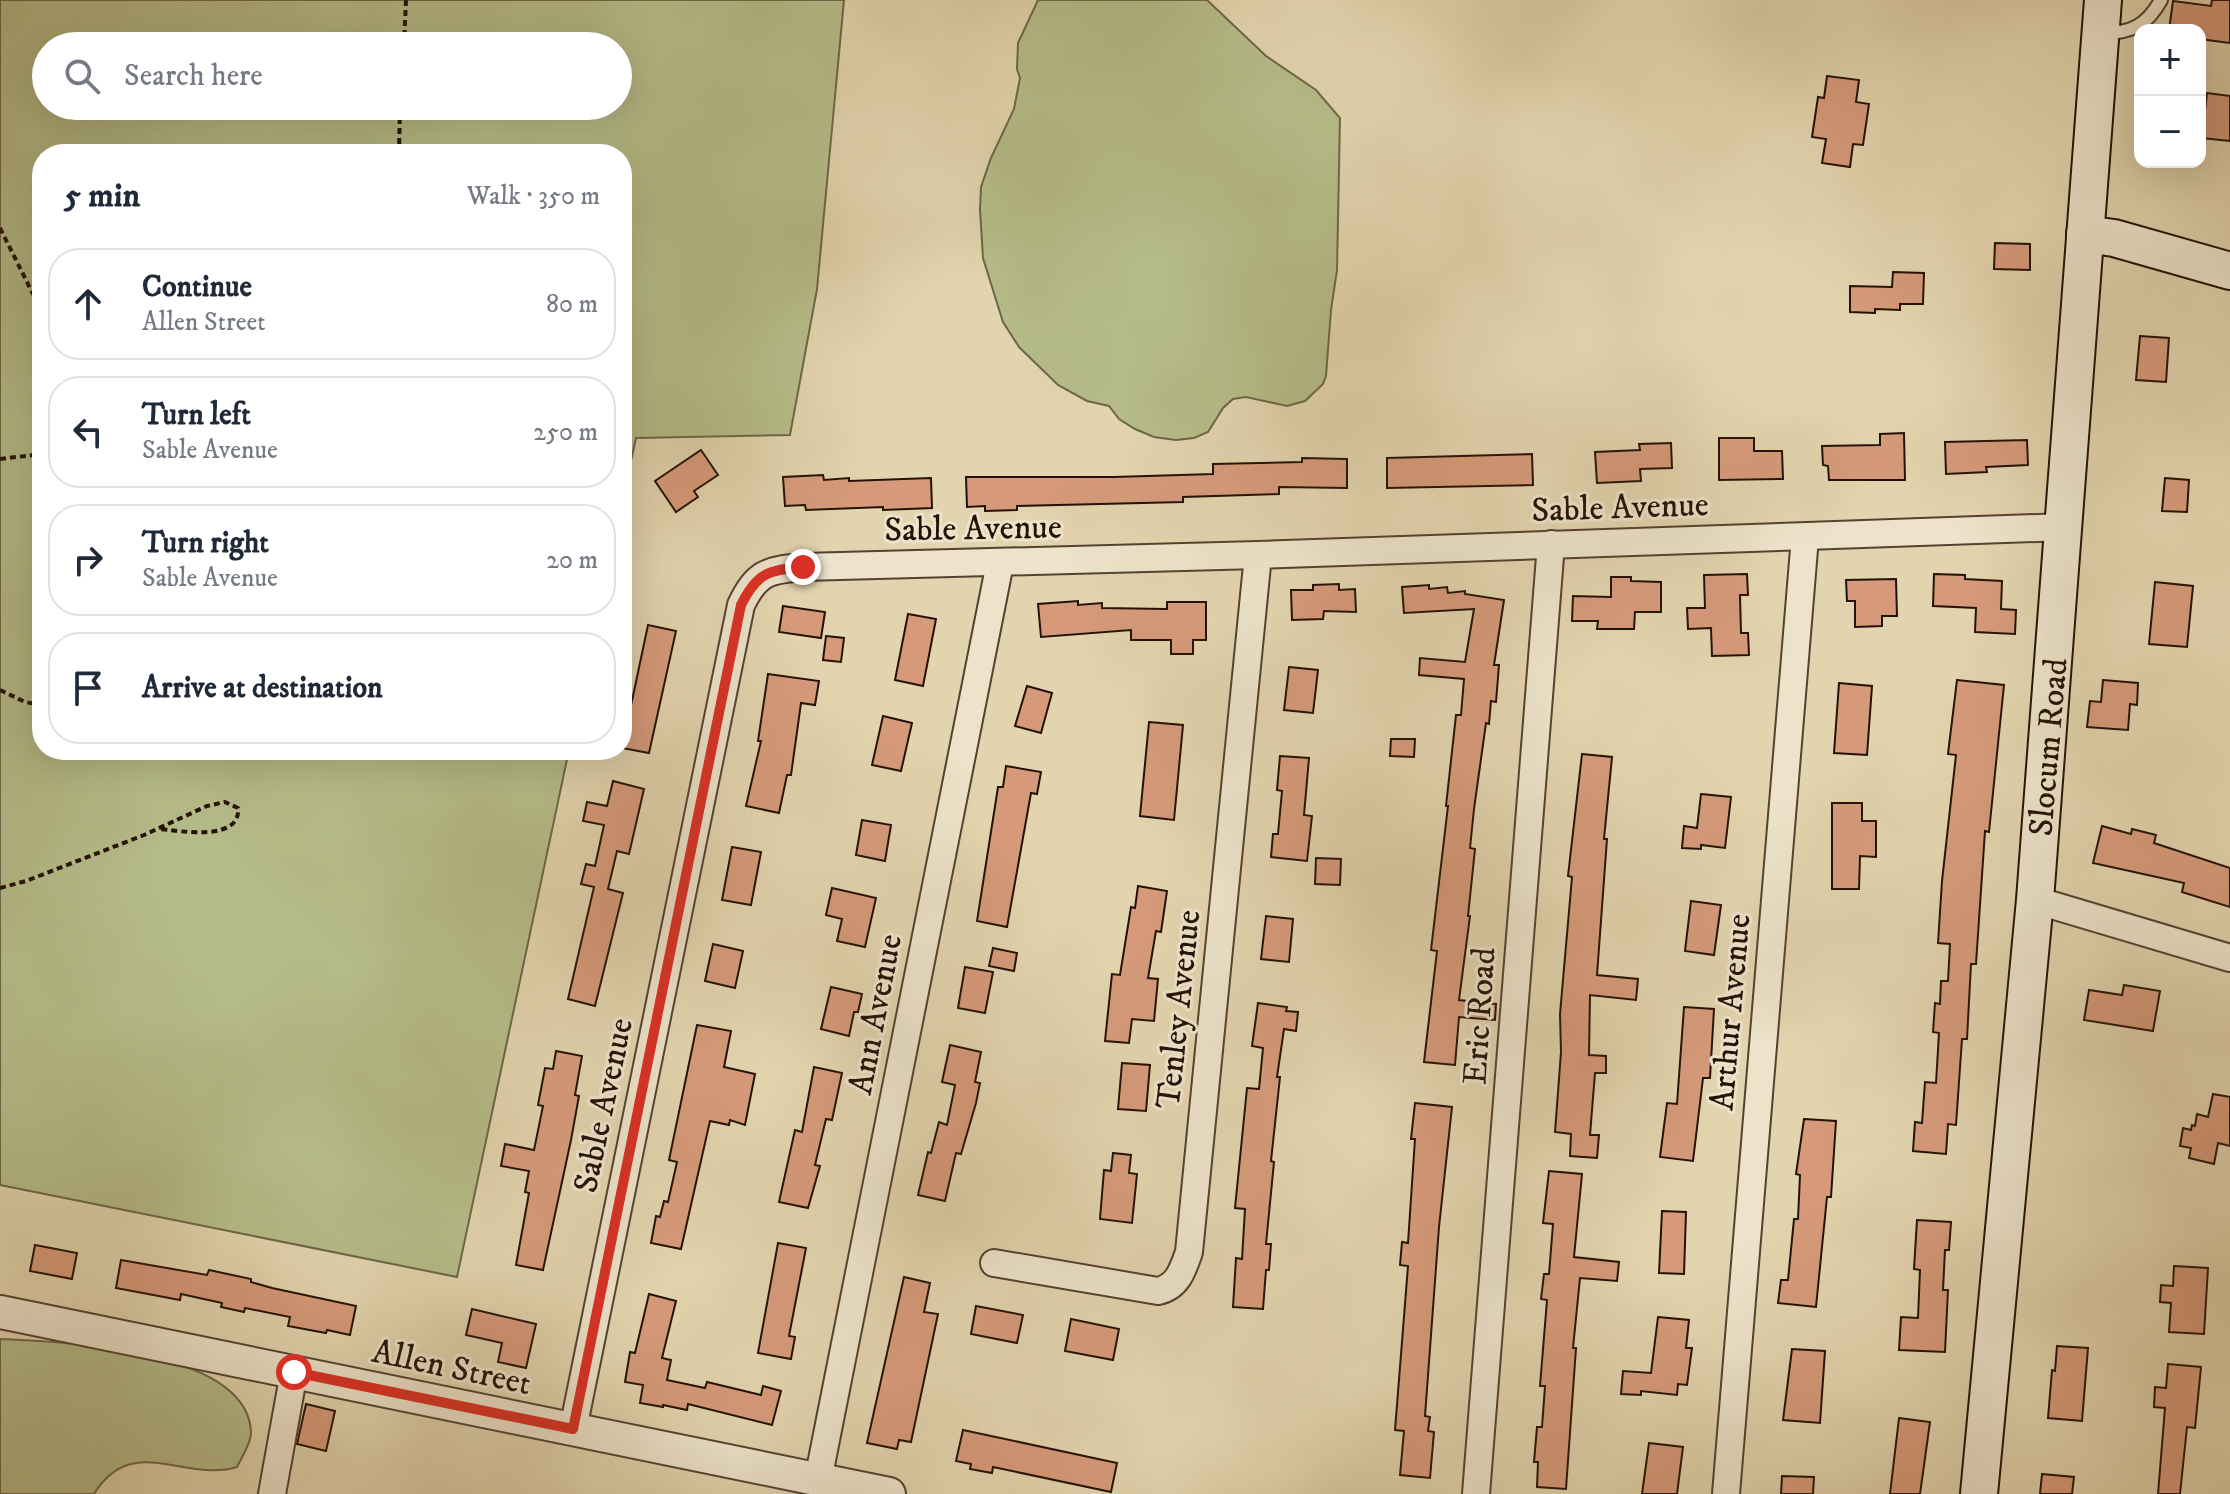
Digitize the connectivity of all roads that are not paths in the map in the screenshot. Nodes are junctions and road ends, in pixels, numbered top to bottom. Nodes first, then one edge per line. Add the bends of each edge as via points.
1 (2161, 0) edge
2 (2102, 17) edge
3 (2085, 234) junction
4 (2230, 271) edge
5 (2065, 527) junction
6 (1805, 537) junction
7 (1551, 544) junction
8 (1258, 555) junction
9 (1000, 563) junction
10 (2035, 900) junction
11 (2230, 958) edge
12 (994, 1263) dead end
13 (0, 1312) edge
14 (294, 1372) junction
15 (573, 1429) junction
16 (818, 1480) junction
17 (272, 1494) edge
18 (889, 1494) edge
19 (1476, 1494) edge
20 (1726, 1494) edge
21 (1979, 1494) edge

1 - 2 lane via 2139,27 2118,33
2 - 3 main road, Slocum Road
3 - 4 main road
3 - 5 main road, Slocum Road
5 - 6 street, Sable Avenue
5 - 10 main road, Slocum Road
6 - 7 street, Sable Avenue
6 - 20 street, Arthur Avenue
7 - 8 street, Sable Avenue
7 - 19 street, Eric Road
8 - 9 street, Sable Avenue
8 - 12 street, Tenley Avenue via 1189,1252 1182,1271 1173,1284 1158,1291
9 - 15 street, Sable Avenue via 783,568 756,579 741,605
9 - 16 street, Ann Avenue
10 - 11 street
10 - 21 main road, Slocum Road
13 - 14 street, Allen Street
14 - 15 street, Allen Street
14 - 17 street
15 - 16 street, Allen Street
16 - 18 street, Allen Street

